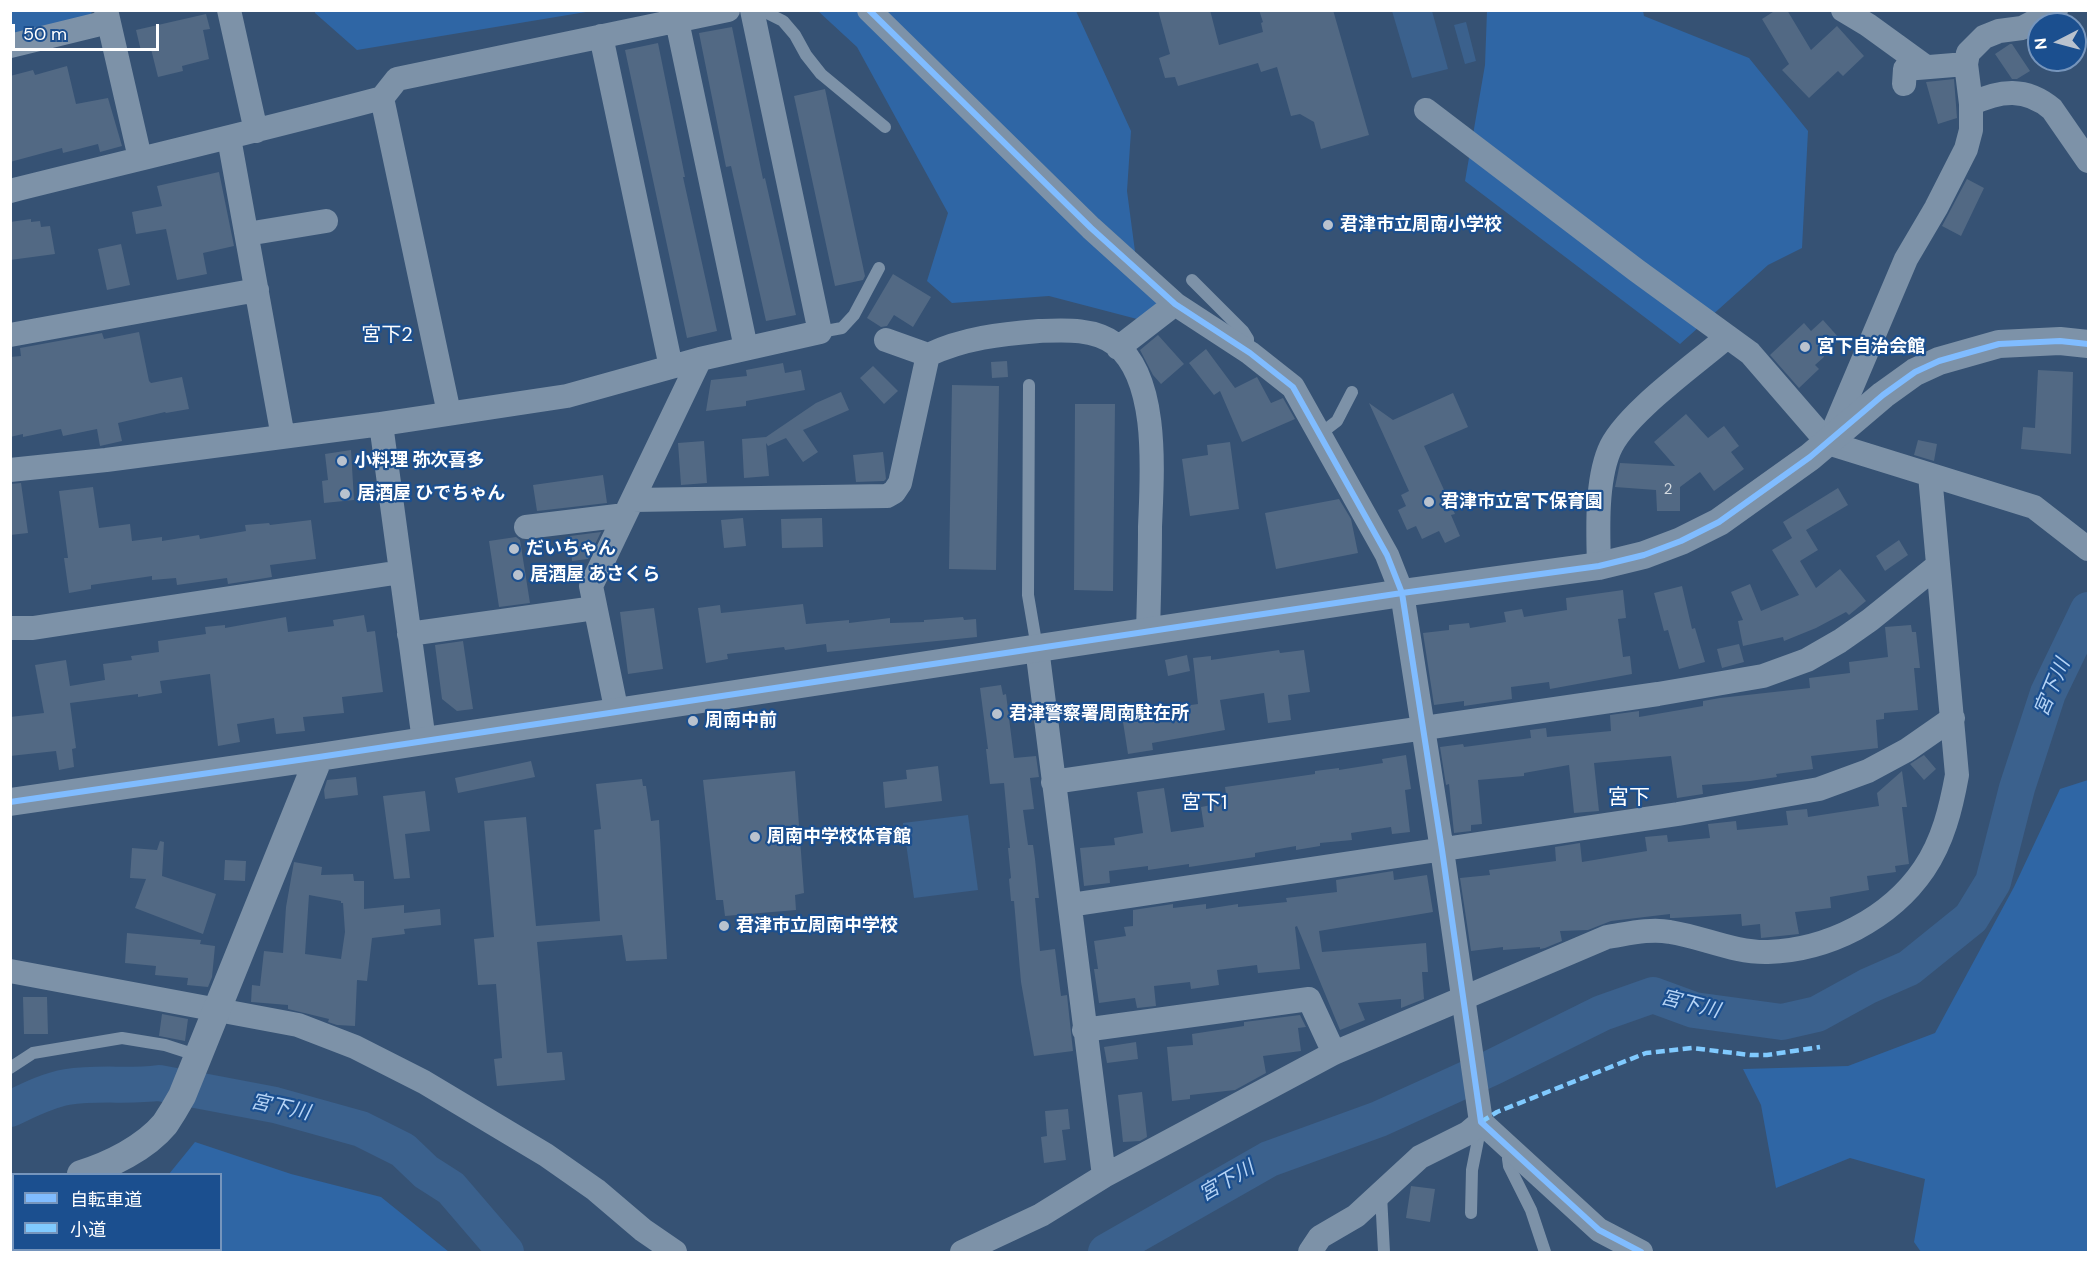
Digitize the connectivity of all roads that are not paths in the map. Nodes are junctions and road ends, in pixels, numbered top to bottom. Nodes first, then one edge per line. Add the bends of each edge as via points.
1 (229, 10) edge
2 (728, 10) edge
3 (752, 10) edge
4 (761, 10) edge
5 (869, 10) edge
6 (1843, 10) edge
7 (2056, 10) edge
8 (107, 16) edge
9 (677, 21) junction
10 (601, 36) junction
11 (10, 46) edge
12 (1966, 64) junction
13 (1926, 67) junction
14 (1905, 84) dead end
15 (382, 98) junction
16 (1971, 104) junction
17 (1426, 110) dead end
18 (885, 127) dead end
19 (256, 131) junction
20 (229, 138) junction
21 (140, 158) junction
22 (2088, 161) edge
23 (10, 191) edge
24 (326, 221) dead end
25 (247, 234) junction
26 (879, 268) dead end
27 (1192, 280) dead end
28 (257, 290) junction
29 (1175, 304) junction
30 (820, 332) junction
31 (10, 335) edge
32 (1727, 337) junction
33 (886, 340) dead end
34 (2088, 344) edge
35 (746, 348) junction
36 (1119, 348) junction
37 (1248, 352) junction
38 (928, 355) junction
39 (700, 359) junction
40 (671, 367) junction
41 (1029, 385) dead end
42 (1352, 392) dead end
43 (449, 413) junction
44 (381, 424) junction
45 (1320, 434) junction
46 (283, 437) junction
47 (1828, 442) junction
48 (10, 470) edge
49 (1930, 475) junction
50 (629, 508) junction
51 (526, 527) dead end
52 (2087, 547) edge
53 (1599, 566) junction
54 (1937, 566) junction
55 (401, 572) junction
56 (1402, 593) junction
57 (596, 608) junction
58 (10, 628) edge
59 (1148, 632) junction
60 (409, 634) junction
61 (1037, 648) junction
62 (617, 712) junction
63 (1953, 718) junction
64 (1423, 727) junction
65 (424, 741) junction
66 (319, 757) junction
67 (1053, 782) junction
68 (10, 802) edge
69 (1442, 850) junction
70 (1070, 905) junction
71 (10, 971) edge
72 (1463, 999) junction
73 (216, 1011) junction
74 (1084, 1030) junction
75 (1334, 1053) junction
76 (198, 1060) junction
77 (10, 1068) edge
78 (1480, 1114) junction
79 (1511, 1150) junction
80 (83, 1173) edge
81 (1104, 1176) junction
82 (1381, 1195) junction
83 (1471, 1213) dead end
84 (675, 1252) edge
85 (962, 1252) edge
86 (1310, 1252) edge
87 (1384, 1252) edge
88 (1545, 1252) edge
89 (1641, 1252) edge

1 - 19 street
2 - 9 street
3 - 30 street
4 - 18 lane via 783,21 821,74
5 - 29 street via 1091,228
6 - 13 street
7 - 12 street via 2022,28 1984,38 1968,53
8 - 11 street
8 - 21 street
9 - 10 street
9 - 35 street
10 - 15 street via 397,79
10 - 40 street
12 - 13 street
12 - 16 street
13 - 14 street via 1905,69
15 - 19 street
15 - 43 street
16 - 22 street via 2011,92 2046,104
16 - 47 street via 1966,149 1906,259
17 - 32 street
19 - 20 street
20 - 21 street
20 - 25 street
21 - 23 street
24 - 25 street
25 - 28 street
26 - 30 lane via 854,315 842,328
27 - 37 lane via 1243,331 1248,339
28 - 31 street
28 - 46 street
29 - 36 street
29 - 37 street
30 - 35 street
32 - 47 street via 1750,353
32 - 53 street via 1634,416 1609,450 1598,517
33 - 38 street
34 - 47 street via 2060,340 1999,344 1939,361 1915,372
35 - 39 street
36 - 38 street via 1094,335 1071,330 981,337
36 - 59 street via 1131,362 1146,402 1152,439
37 - 45 street via 1293,387
38 - 50 street via 900,483 887,496
39 - 40 street
39 - 50 street
40 - 43 street via 567,396
41 - 61 lane via 1028,595
42 - 45 lane via 1337,421
43 - 44 street
44 - 46 street
44 - 55 street
45 - 56 street via 1387,555
46 - 48 street
47 - 49 street
47 - 53 street via 1719,522 1644,555
49 - 52 street via 2034,507
49 - 54 street
50 - 51 street
50 - 57 street via 591,586
53 - 56 street
54 - 63 street
54 - 64 street via 1840,641 1807,660 1763,676
55 - 58 street via 33,628
55 - 60 street
56 - 59 street
56 - 64 street
57 - 60 street
57 - 62 street
59 - 61 street
60 - 65 street
61 - 62 street
61 - 67 street
62 - 65 street
63 - 69 street via 1878,766 1819,789
63 - 72 street via 1958,775 1940,838 1924,869 1904,893 1847,934 1810,946 1768,952 1733,948 1669,931 1607,937
64 - 67 street
64 - 69 street
65 - 66 street
66 - 68 street
66 - 73 street
67 - 70 street
69 - 70 street
69 - 72 street
70 - 74 street
71 - 73 street
72 - 75 street
72 - 78 street
73 - 76 street
73 - 84 street via 298,1025 356,1047 424,1082 546,1155
74 - 75 street via 1309,999
74 - 81 street
75 - 81 street
76 - 77 lane via 165,1045 123,1038 33,1053
76 - 80 street via 183,1096 164,1124 117,1159
78 - 79 street
78 - 82 street via 1468,1133 1420,1157
78 - 83 lane
79 - 88 lane via 1509,1166 1531,1210
79 - 89 street via 1599,1230
81 - 85 street via 1041,1215
82 - 86 street via 1320,1238
82 - 87 lane

